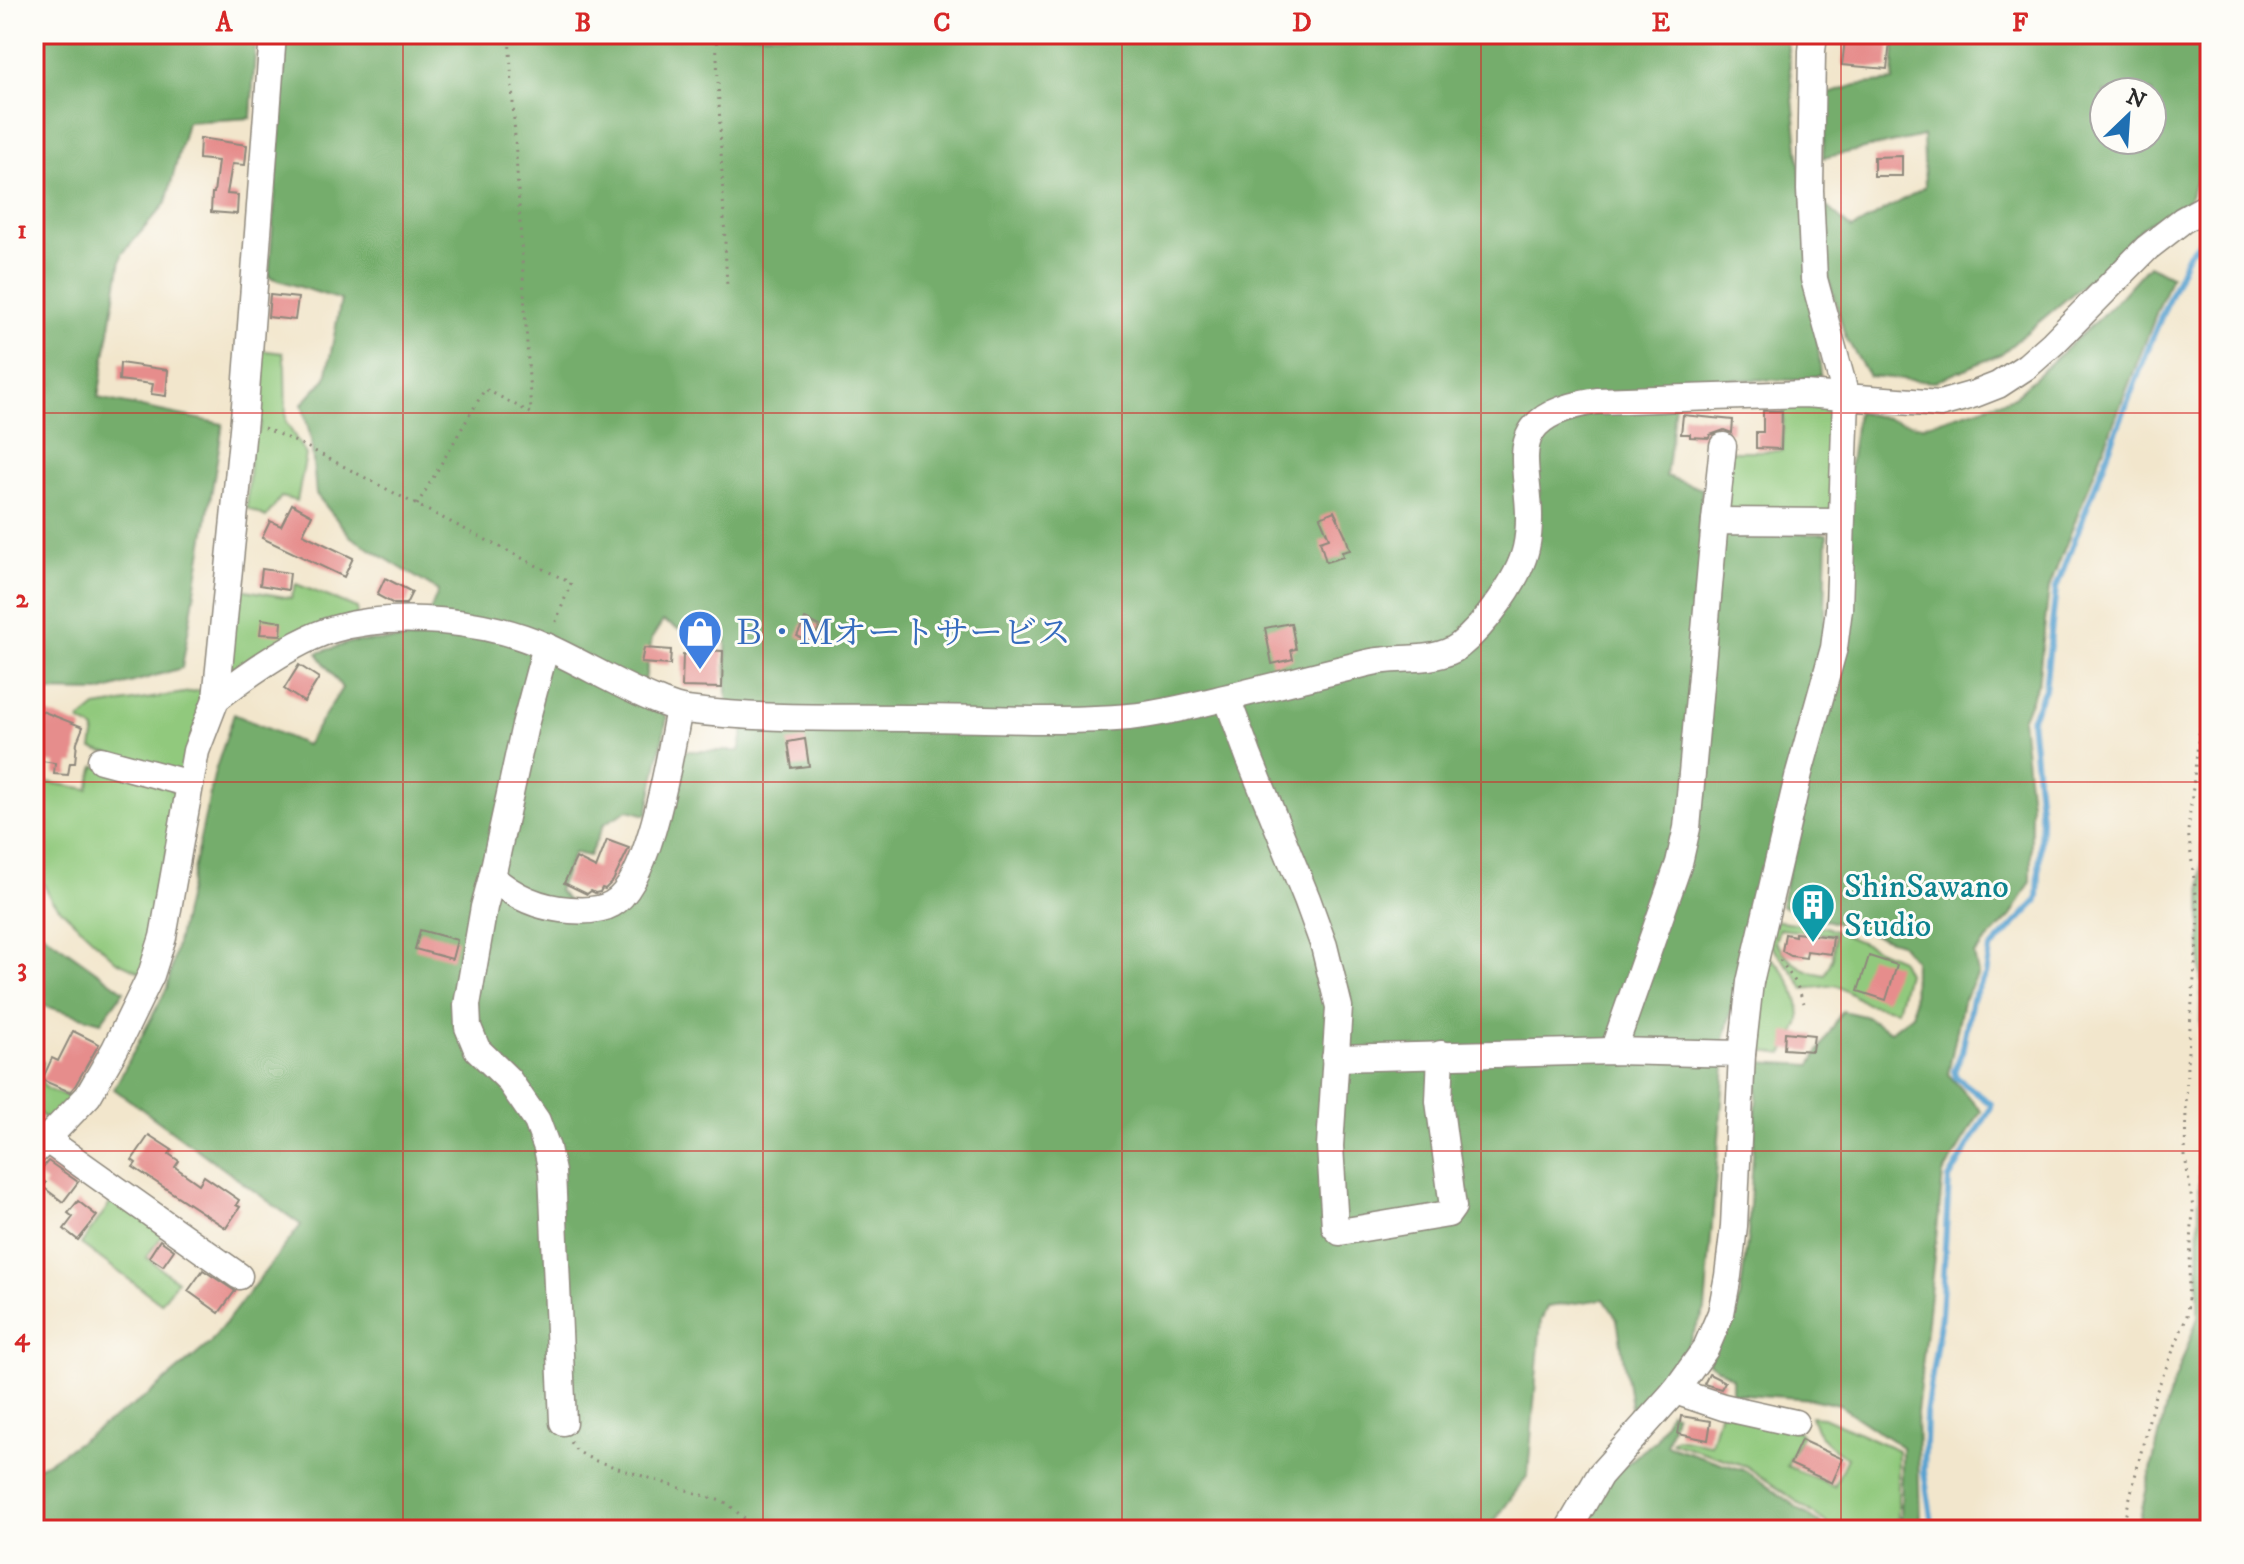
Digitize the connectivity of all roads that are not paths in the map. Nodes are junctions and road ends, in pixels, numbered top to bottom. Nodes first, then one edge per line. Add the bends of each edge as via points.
1 (273, 34) edge
2 (1814, 34) edge
3 (2210, 205) edge
4 (1846, 396) junction
5 (1723, 446) dead end
6 (1715, 521) junction
7 (1841, 522) junction
8 (546, 646) junction
9 (1227, 698) junction
10 (216, 699) junction
11 (679, 709) junction
12 (101, 760) dead end
13 (190, 784) junction
14 (492, 877) junction
15 (1613, 1051) junction
16 (1441, 1054) junction
17 (1742, 1054) junction
18 (1335, 1058) junction
19 (41, 1146) edge
20 (239, 1276) dead end
21 (1675, 1391) junction
22 (563, 1422) road end
23 (1795, 1423) dead end
24 (1568, 1530) edge

1 - 10 street
2 - 4 street via 1814,279
3 - 4 street via 2147,248 2053,343 1998,385 1940,404
4 - 7 street
4 - 9 street via 1597,401 1559,410 1531,430 1524,452 1526,547 1516,577 1457,647
5 - 6 street
6 - 7 street
6 - 15 street via 1687,828
7 - 17 street via 1834,648 1750,982
8 - 10 street via 435,620 332,629 284,652
8 - 11 street via 627,689
8 - 14 street
9 - 11 street via 1130,717 1045,719 748,716
9 - 18 street via 1324,946 1339,1007
10 - 13 street
11 - 14 street via 647,849 615,903 600,909 555,909 509,892
12 - 13 street
13 - 19 street via 163,937 151,975 88,1096
14 - 22 street via 467,1005 468,1027 477,1049 508,1079 537,1121 547,1148
15 - 16 street
15 - 17 street
16 - 18 street
16 - 18 street via 1439,1101 1453,1207 1448,1214 1340,1232 1335,1227 1330,1146
17 - 21 street via 1734,1226 1721,1313 1706,1348
19 - 20 street
21 - 23 street
21 - 24 street via 1600,1475

